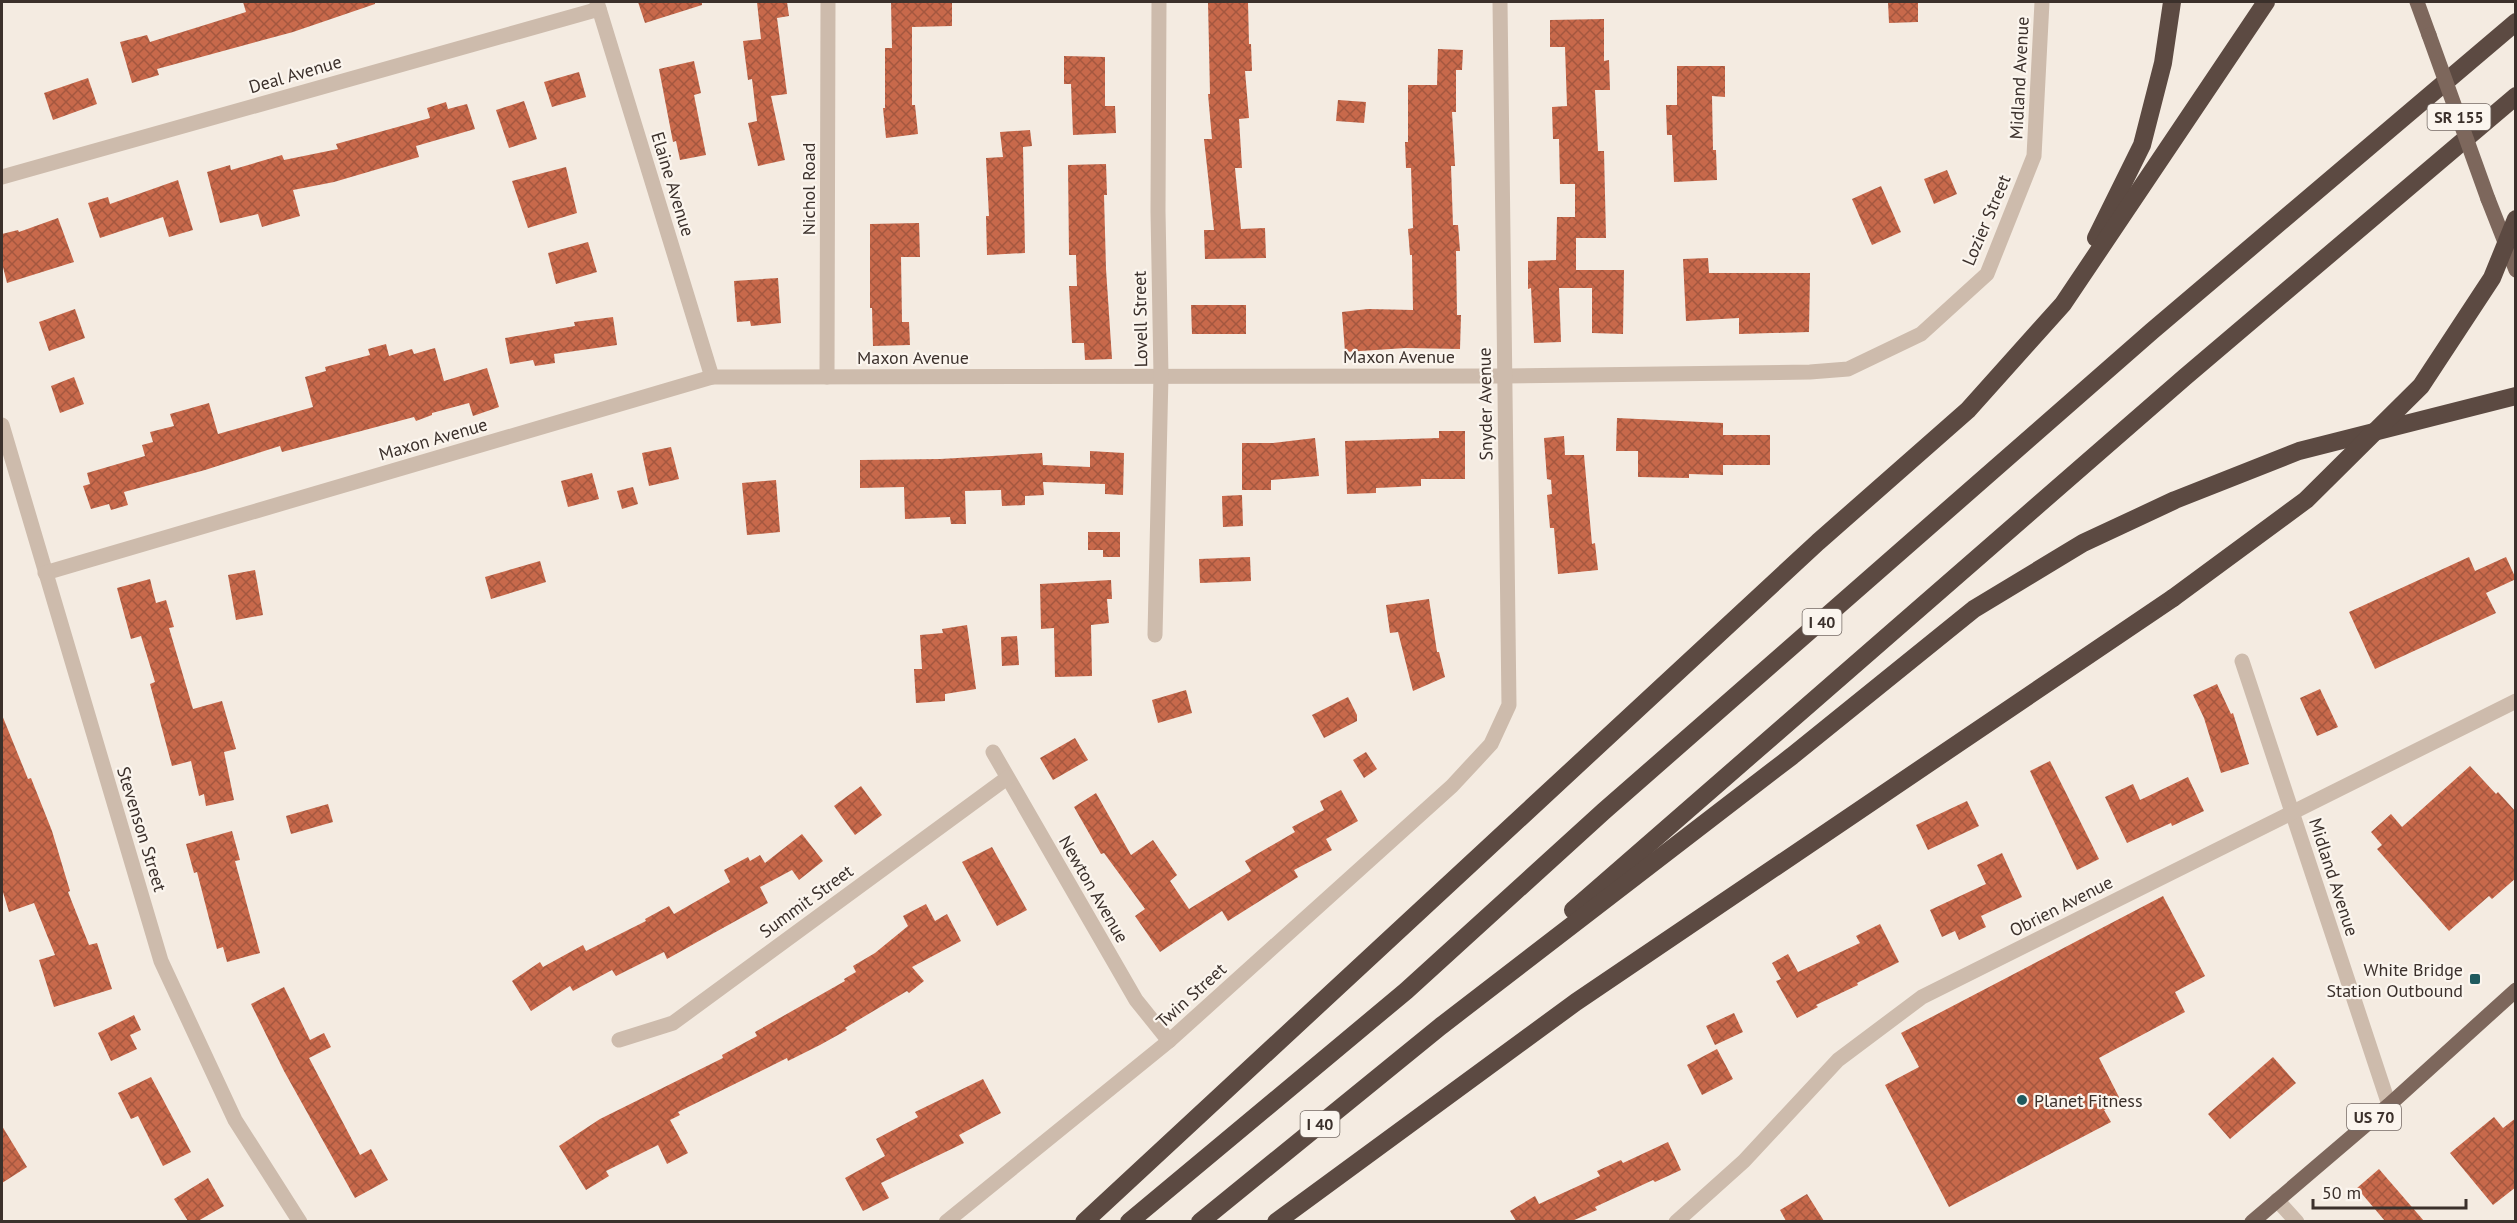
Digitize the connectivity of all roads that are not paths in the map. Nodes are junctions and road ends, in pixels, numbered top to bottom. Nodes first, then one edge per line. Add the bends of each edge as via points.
1 (828, 2) edge
2 (1159, 2) edge
3 (1500, 2) edge
4 (2042, 2) edge
5 (2172, 2) edge
6 (2266, 2) edge
7 (2417, 2) edge
8 (598, 5) edge
9 (2516, 22) edge
10 (2516, 96) edge
11 (2034, 156) joint
12 (2, 177) edge
13 (2516, 219) edge
14 (2516, 270) edge
15 (2063, 304) junction
16 (1810, 372) joint
17 (1161, 375) junction
18 (827, 376) junction
19 (1504, 376) junction
20 (712, 377) junction
21 (2516, 396) edge
22 (2, 425) edge
23 (45, 573) junction
24 (1155, 635) dead end
25 (2242, 661) dead end
26 (2516, 701) edge
27 (993, 752) dead end
28 (1007, 778) junction
29 (1452, 786) joint
30 (2292, 812) junction
31 (2516, 990) edge
32 (1441, 1026) junction
33 (619, 1040) dead end
34 (1169, 1041) junction
35 (2389, 1105) junction
36 (2277, 1200) junction
37 (300, 1221) edge
38 (946, 1221) edge
39 (1084, 1221) edge
40 (1129, 1221) edge
41 (1200, 1221) edge
42 (1276, 1221) edge
43 (1676, 1221) edge
44 (2252, 1221) edge
45 (2297, 1221) edge

1 - 18 street, Nichol Road
2 - 17 street, Lovell Street
3 - 19 street, Snyder Avenue
4 - 11 street, Midland Avenue
5 - 15 highway via 2163,63 2142,145
6 - 15 highway
7 - 14 main road, SR 155, bridge
8 - 12 street, Deal Avenue
8 - 20 street, Elaine Avenue
9 - 40 highway, I 40 via 2152,331 1604,811 1406,991
10 - 32 highway, I 40 via 2185,376
11 - 16 street, Lozier Street via 1987,274 1921,334 1848,369
13 - 42 highway, bridge via 2492,278 2421,386 2306,500 2174,598 1576,1002
15 - 39 highway via 1968,410 1809,550
16 - 19 street, Maxon Avenue
17 - 18 street, Maxon Avenue
17 - 19 street, Maxon Avenue
17 - 24 street, Lovell Street
18 - 20 street, Maxon Avenue
19 - 29 street, Snyder Avenue via 1509,705 1491,744
20 - 23 street, Maxon Avenue
21 - 32 highway via 2299,451 2175,500 2083,543 1974,609 1792,756
22 - 23 street, Stevenson Street
23 - 37 street, Stevenson Street via 161,961 235,1120
25 - 30 street, Midland Avenue
26 - 30 street, Obrien Avenue
27 - 28 street, Newton Avenue
28 - 33 street, Summit Street via 673,1023
28 - 34 street, Newton Avenue via 1136,1000
29 - 34 street, Twin Street
30 - 35 street, Midland Avenue
30 - 43 street, Obrien Avenue via 1922,998 1838,1060 1744,1161
31 - 35 main road, US 70
32 - 41 highway, I 40
34 - 38 street, Twin Street
35 - 36 main road, US 70
36 - 44 main road, US 70
36 - 45 street

